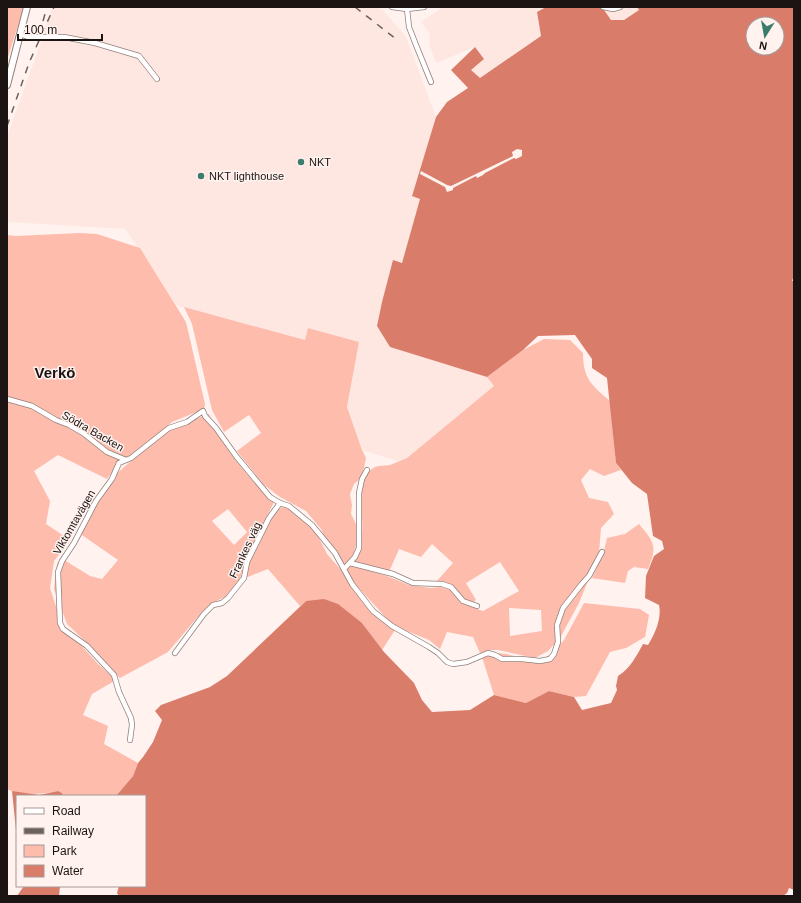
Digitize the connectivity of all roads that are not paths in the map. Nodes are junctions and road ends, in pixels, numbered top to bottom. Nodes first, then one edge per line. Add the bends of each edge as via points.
1 (28, 7) edge
2 (392, 7) edge
3 (424, 7) edge
4 (603, 7) edge
5 (617, 7) edge
6 (407, 9) junction
7 (20, 34) junction
8 (157, 79) dead end
9 (431, 82) dead end
10 (7, 85) edge
11 (7, 399) edge
12 (126, 460) junction
13 (367, 470) dead end
14 (280, 503) junction
15 (602, 552) dead end
16 (350, 563) junction
17 (344, 569) junction
18 (477, 606) dead end
19 (175, 653) dead end
20 (130, 740) dead end

1 - 7 main road
2 - 6 street
3 - 6 street
4 - 5 street
6 - 9 street via 410,27
7 - 8 street via 28,37 64,36 139,56
7 - 10 main road
11 - 12 street, Södra Backen via 32,406 70,425 108,452
12 - 14 street, Viktomtavägen via 169,428 187,422 203,411 256,482 270,497
12 - 20 street, Viktomtavägen via 119,463 62,561 58,572 58,595 60,623 63,629 87,646 114,675 131,718
13 - 16 street via 359,493 359,548
14 - 17 street via 289,506 312,525 335,552
14 - 19 street, Frankes väg via 269,518 247,562 244,578 228,598 213,605 204,614
15 - 17 street via 589,576 563,608 557,626 558,642 554,654 550,659 540,661 522,658 502,659 488,653 458,664 447,662 438,653 392,626 373,611 357,592
16 - 17 street
16 - 18 street via 393,574 413,583 442,584 451,588 464,601

